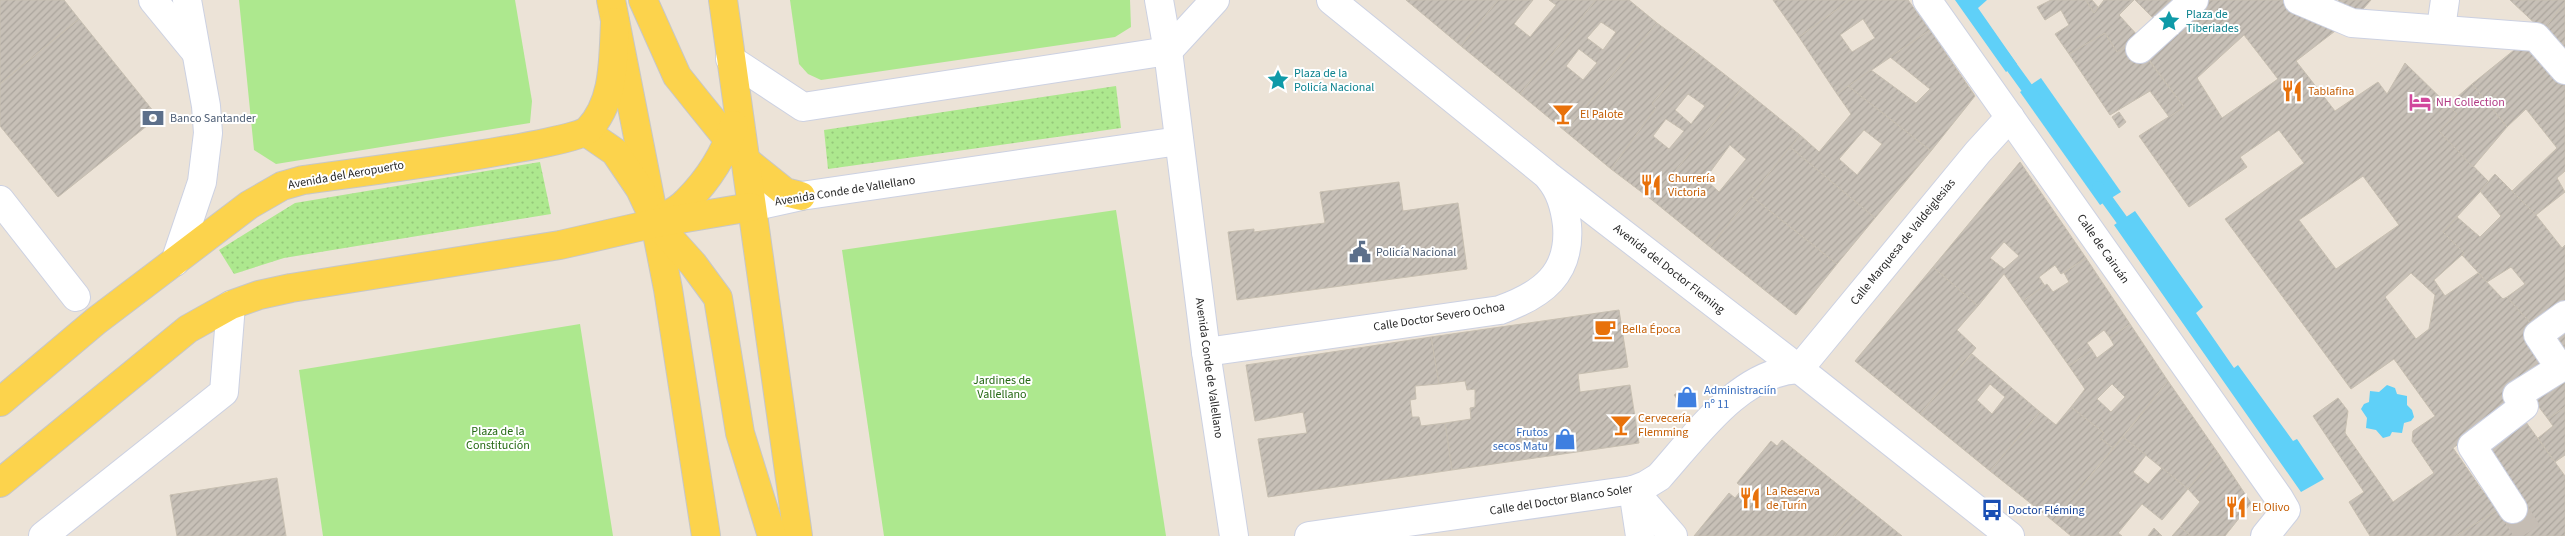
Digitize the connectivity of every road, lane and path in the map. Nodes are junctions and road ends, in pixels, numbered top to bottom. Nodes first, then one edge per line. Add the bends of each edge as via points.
1 (154, 0) edge
2 (187, 0) edge
3 (643, 0) edge
4 (723, 0) edge
5 (1159, 0) edge
6 (1215, 0) edge
7 (1331, 0) edge
8 (1927, 0) edge
9 (2194, 0) edge
10 (2298, 0) edge
11 (2445, 0) edge
12 (613, 11) edge
13 (2442, 28) junction
14 (2140, 49) dead end
15 (194, 51) junction
16 (1168, 51) junction
17 (730, 59) junction
18 (2565, 70) edge
19 (2010, 117) junction
20 (586, 132) junction
21 (1179, 141) junction
22 (736, 149) junction
23 (1548, 175) junction
24 (801, 196) junction
25 (0, 200) edge
26 (751, 207) junction
27 (656, 223) junction
28 (175, 262) junction
29 (76, 297) dead end
30 (231, 305) junction
31 (2565, 315) edge
32 (1206, 352) junction
33 (1799, 369) junction
34 (0, 402) edge
35 (0, 483) edge
36 (1633, 490) junction
37 (2513, 509) tunnel mouth
38 (1419, 528) edge
39 (42, 536) edge
40 (706, 536) edge
41 (772, 536) edge
42 (798, 536) edge
43 (1234, 536) edge
44 (1310, 536) edge
45 (1640, 536) edge
46 (1673, 536) edge
47 (2010, 536) edge
48 (2265, 536) edge

1 - 15 street
2 - 15 street
3 - 22 main road via 677,76
4 - 17 main road
5 - 16 street, Avenida Conde de Vallellano
6 - 16 street
7 - 23 street, Avenida del Doctor Fleming
8 - 19 street, Calle de Cairuán
9 - 14 street
10 - 13 street via 2352,23
11 - 13 street
12 - 20 main road via 612,74 604,109
12 - 27 main road
13 - 18 street via 2536,37
15 - 28 street via 206,106 207,157 202,182
16 - 17 street via 803,107
16 - 21 street, Avenida Conde de Vallellano
17 - 22 main road via 737,113
19 - 33 street, Calle Marquesa de Valdeiglesias
19 - 48 street, Calle de Cairuán via 2286,510
20 - 27 main road via 615,152 640,189
20 - 28 main road, Avenida del Aeropuerto via 543,143 303,180 282,186 249,205
21 - 24 street, Avenida Conde de Vallellano
21 - 32 street, Avenida Conde de Vallellano
22 - 24 main road via 785,192
22 - 26 main road
22 - 27 main road via 713,168 686,203
23 - 32 street, Calle Doctor Severo Ochoa via 1564,204 1568,241 1564,261 1554,278 1531,297 1500,310
23 - 33 street, Avenida del Doctor Fleming
24 - 26 street, Avenida Conde de Vallellano
25 - 29 street
26 - 27 main road
26 - 42 main road
27 - 30 main road via 560,245 291,288
27 - 40 main road
27 - 41 main road via 718,298 740,433
28 - 34 main road, Avenida del Aeropuerto via 96,321
30 - 35 main road via 188,329
30 - 39 street via 224,392
31 - 37 street via 2538,335 2560,368 2517,395 2524,406 2472,446
32 - 43 street, Avenida Conde de Vallellano
33 - 36 street, Calle del Doctor Blanco Soler via 1762,379 1742,389 1659,477
33 - 47 street, Avenida del Doctor Fleming
36 - 38 street, Calle del Doctor Blanco Soler
36 - 45 street
36 - 46 street
38 - 44 street, Calle del Doctor Blanco Soler

